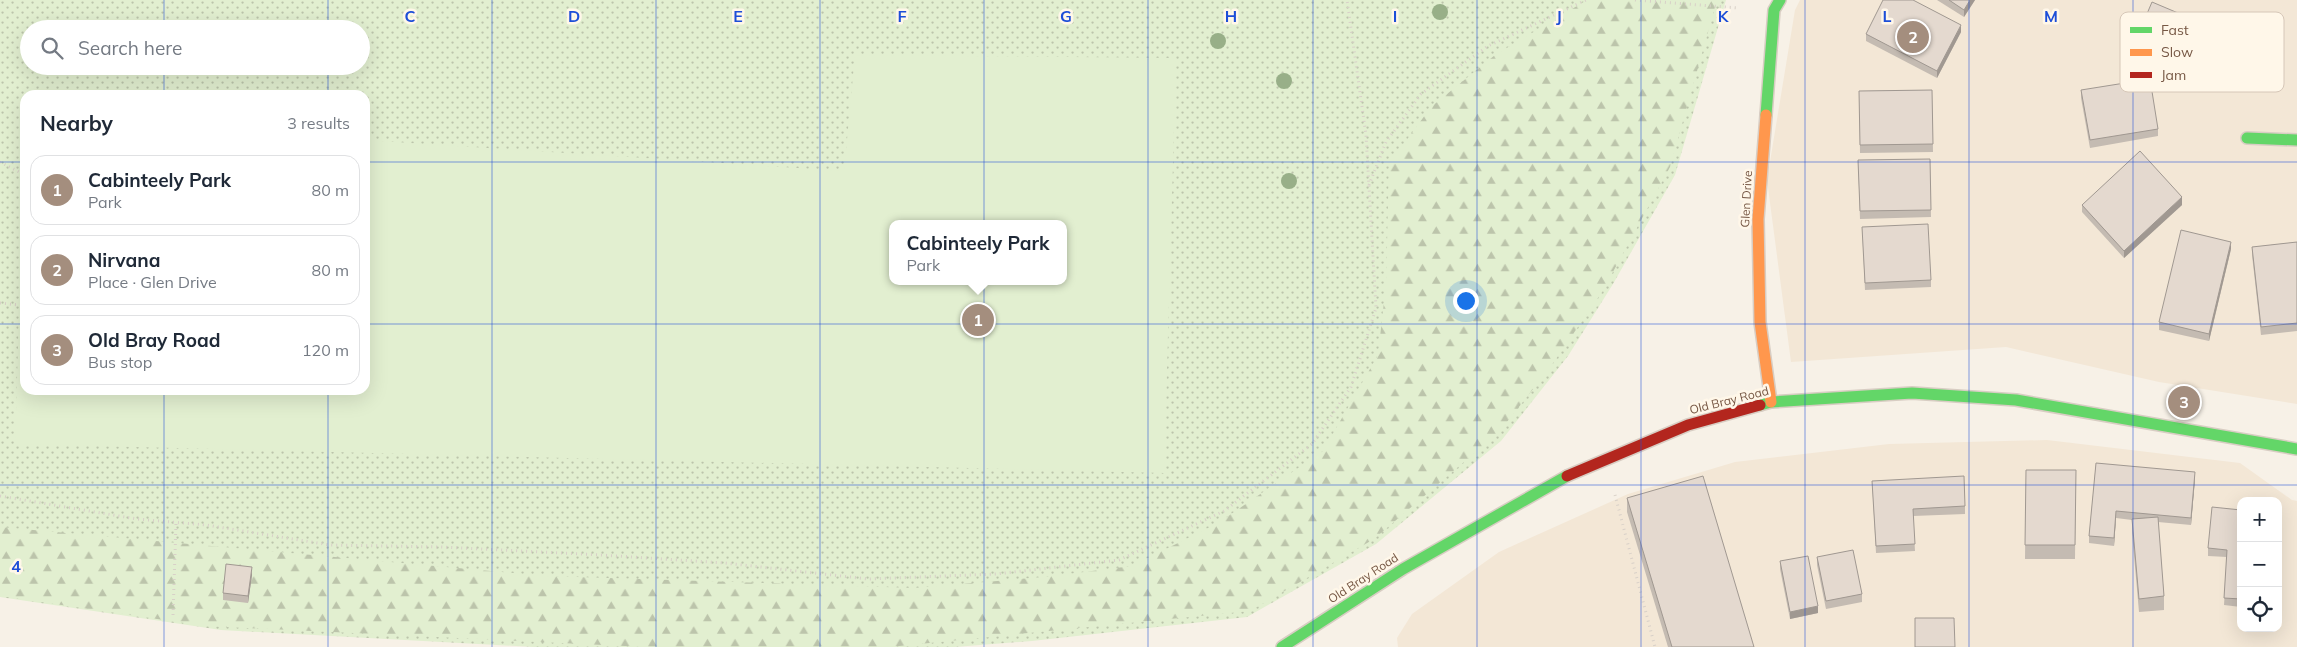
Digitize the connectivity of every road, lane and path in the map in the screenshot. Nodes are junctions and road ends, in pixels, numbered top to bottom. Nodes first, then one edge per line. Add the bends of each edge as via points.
1 (1347, 0) edge
2 (1586, 0) edge
3 (1635, 0) edge
4 (1777, 5) edge
5 (2247, 138) dead end
6 (2297, 140) edge
7 (0, 162) edge
8 (20, 172) edge
9 (1368, 188) junction
10 (0, 303) edge
11 (19, 305) dead end
12 (1771, 402) junction
13 (2297, 449) edge
14 (1605, 460) junction
15 (0, 496) edge
16 (176, 523) junction
17 (173, 615) dead end
18 (1282, 647) edge
19 (1655, 647) edge

1 - 9 path via 1366,135
2 - 9 path via 1488,46 1421,94 1386,142
3 - 4 path
4 - 12 street, Glen Drive via 1758,219 1760,322
5 - 6 street
7 - 8 path
9 - 16 path via 1376,308 1352,387 1312,444 1224,510 1119,560 996,574 868,579 725,563 601,555 330,545
10 - 11 path
12 - 13 street, Old Bray Road via 1912,393 2016,400
12 - 14 street, Old Bray Road via 1688,424
14 - 18 street, Old Bray Road via 1565,477 1403,569
14 - 19 path
15 - 16 path
16 - 17 path

